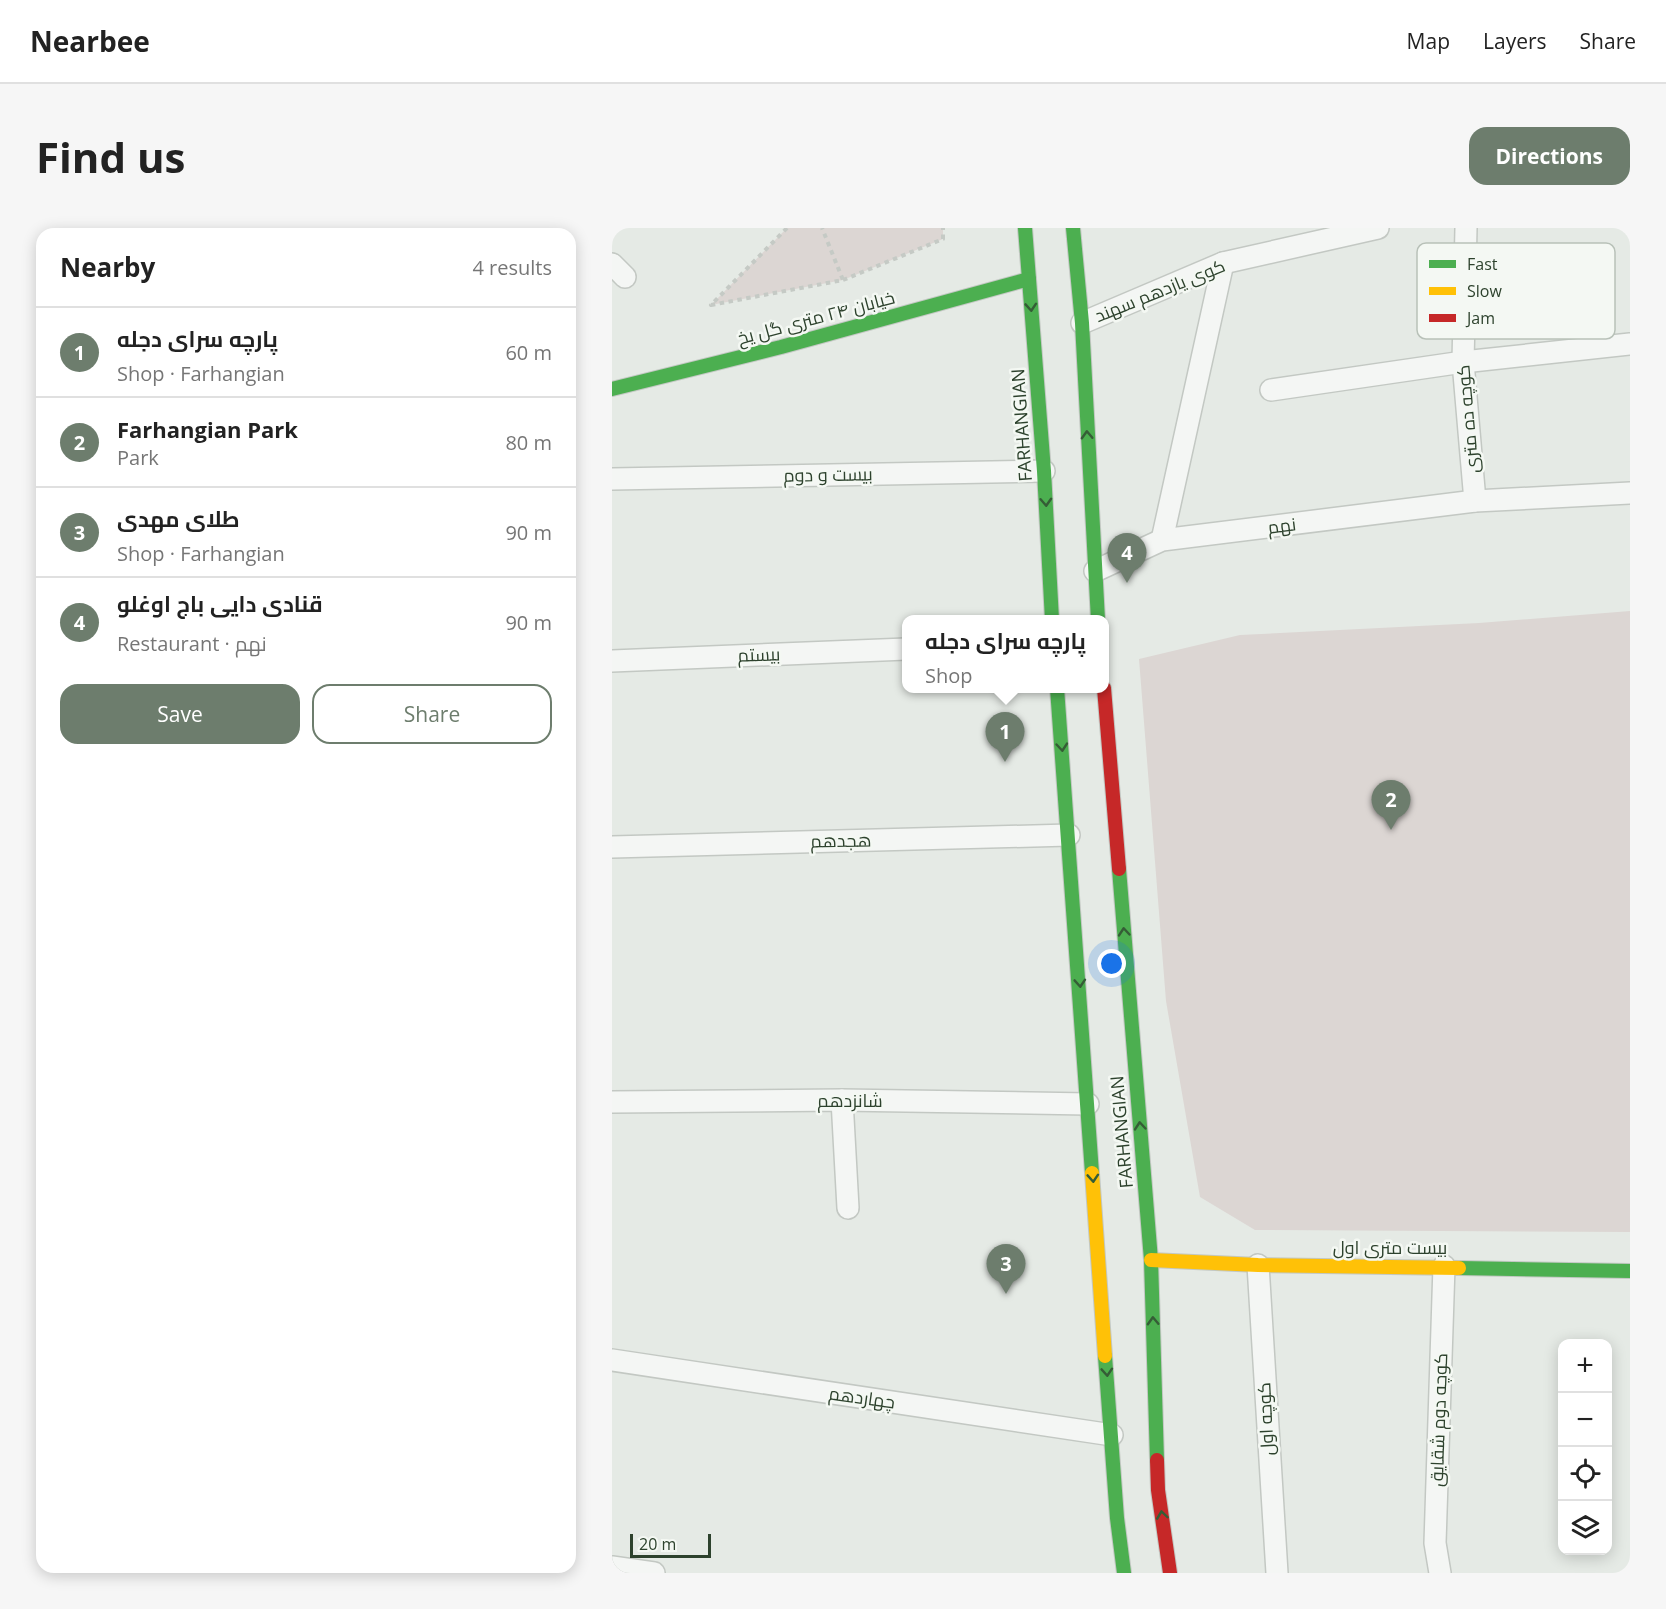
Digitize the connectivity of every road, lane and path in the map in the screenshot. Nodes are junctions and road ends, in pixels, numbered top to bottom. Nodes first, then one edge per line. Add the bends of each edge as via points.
1 (788, 228) edge
2 (822, 228) edge
3 (943, 228) edge
4 (1025, 228) edge
5 (1073, 228) edge
6 (1378, 228) edge
7 (1466, 228) edge
8 (1466, 243) edge
9 (1223, 263) junction
10 (843, 279) junction
11 (1029, 279) junction
12 (1082, 323) junction
13 (1464, 339) edge
14 (1630, 344) edge
15 (1463, 362) junction
16 (612, 389) edge
17 (1271, 390) dead end
18 (1053, 475) junction
19 (612, 479) edge
20 (1630, 493) edge
21 (1475, 501) junction
22 (1162, 540) junction
23 (1095, 571) junction
24 (1052, 615) edge
25 (1098, 615) edge
26 (902, 649) edge
27 (612, 661) edge
28 (1057, 693) edge
29 (1104, 693) edge
30 (1069, 836) junction
31 (612, 847) edge
32 (842, 1100) junction
33 (612, 1102) edge
34 (1088, 1104) junction
35 (848, 1208) dead end
36 (1150, 1260) junction
37 (1258, 1265) junction
38 (1444, 1266) junction
39 (1630, 1271) edge
40 (612, 1360) edge
41 (1112, 1435) junction
42 (612, 1567) edge
43 (654, 1573) edge
44 (1124, 1573) edge
45 (1170, 1573) edge
46 (1278, 1573) edge
47 (1440, 1573) edge

1 - 10 path via 711,305
2 - 10 path
3 - 10 path via 943,239
4 - 11 main road, FARHANGIAN
5 - 12 main road
6 - 9 street, کوی یازدهم سهند
7 - 8 street, کوچه ده متری
9 - 12 street, کوی یازدهم سهند
9 - 22 street
11 - 16 main road, خیابان ۲۴ متری گل یخ
11 -> 18 main road, FARHANGIAN
23 -> 12 main road via 1085,489
13 - 15 street, کوچه ده متری
14 - 15 street
15 - 17 street
15 - 21 street, کوچه ده متری
18 - 19 street, بیست و دوم
18 -> 24 main road, FARHANGIAN
20 - 21 street, نهم
21 - 22 street, نهم
22 - 23 street, نهم
23 - 25 main road
26 - 27 street, بیستم
28 -> 30 main road, FARHANGIAN
36 -> 29 main road, FARHANGIAN
30 - 31 street, هجدهم
30 -> 34 main road, FARHANGIAN
32 - 33 street, شانزدهم
32 - 34 street, شانزدهم
32 - 35 street
34 -> 41 main road, FARHANGIAN
36 - 37 main road, بیست متری اول
45 -> 36 main road, FARHANGIAN via 1158,1490
37 - 38 main road, بیست متری اول
37 - 46 street, کوچه اول
38 - 39 main road, بیست متری اول
38 - 47 street, کوچه دوم شقایق via 1436,1543
40 - 41 street, چهاردهم
41 - 44 main road, FARHANGIAN
42 - 43 street

